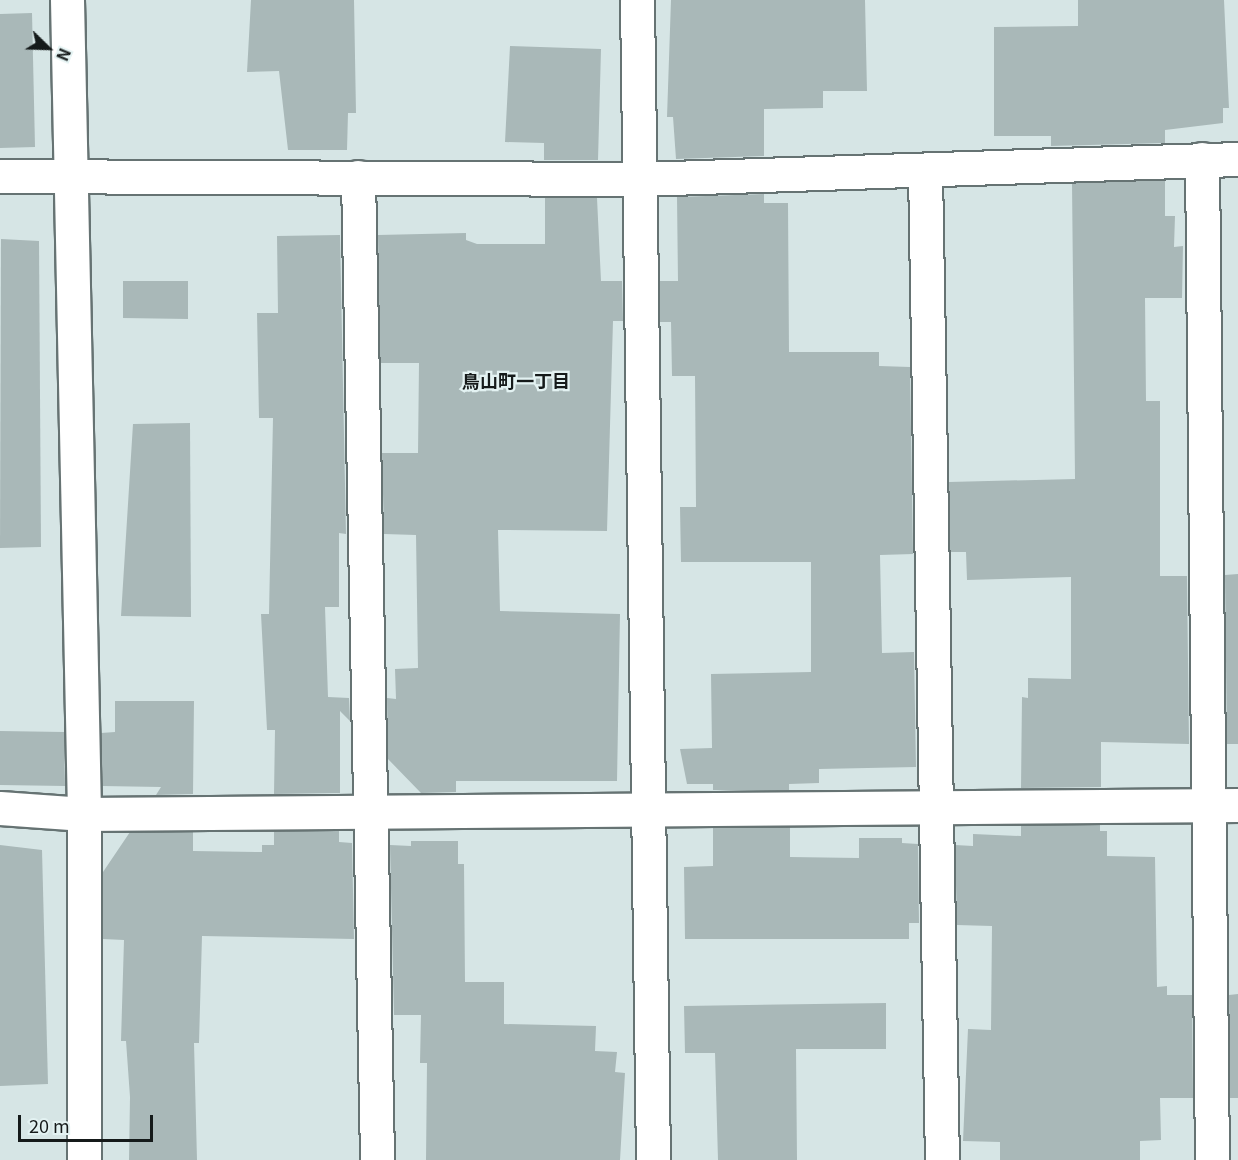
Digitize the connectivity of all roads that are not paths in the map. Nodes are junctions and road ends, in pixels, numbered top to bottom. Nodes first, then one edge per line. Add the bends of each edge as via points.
1 (67, 0) edge
2 (637, 0) edge
3 (1202, 159) junction
4 (1238, 159) edge
5 (925, 170) junction
6 (0, 176) edge
7 (68, 176) junction
8 (358, 177) junction
9 (640, 179) junction
10 (1223, 805) edge
11 (649, 807) junction
12 (939, 807) junction
13 (0, 808) edge
14 (374, 809) junction
15 (84, 814) junction
16 (84, 1160) edge
17 (377, 1160) edge
18 (653, 1160) edge
19 (942, 1160) edge
20 (1212, 1160) edge

1 - 7 street
2 - 9 street
3 - 4 street
3 - 5 street
3 - 10 street
5 - 9 street
5 - 12 street
6 - 7 street
7 - 8 street
7 - 15 street
8 - 9 street
8 - 14 street
9 - 11 street
10 - 12 street
10 - 20 street
11 - 12 street
11 - 14 street
11 - 18 street
12 - 19 street
13 - 15 street
14 - 15 street
14 - 17 street
15 - 16 street

